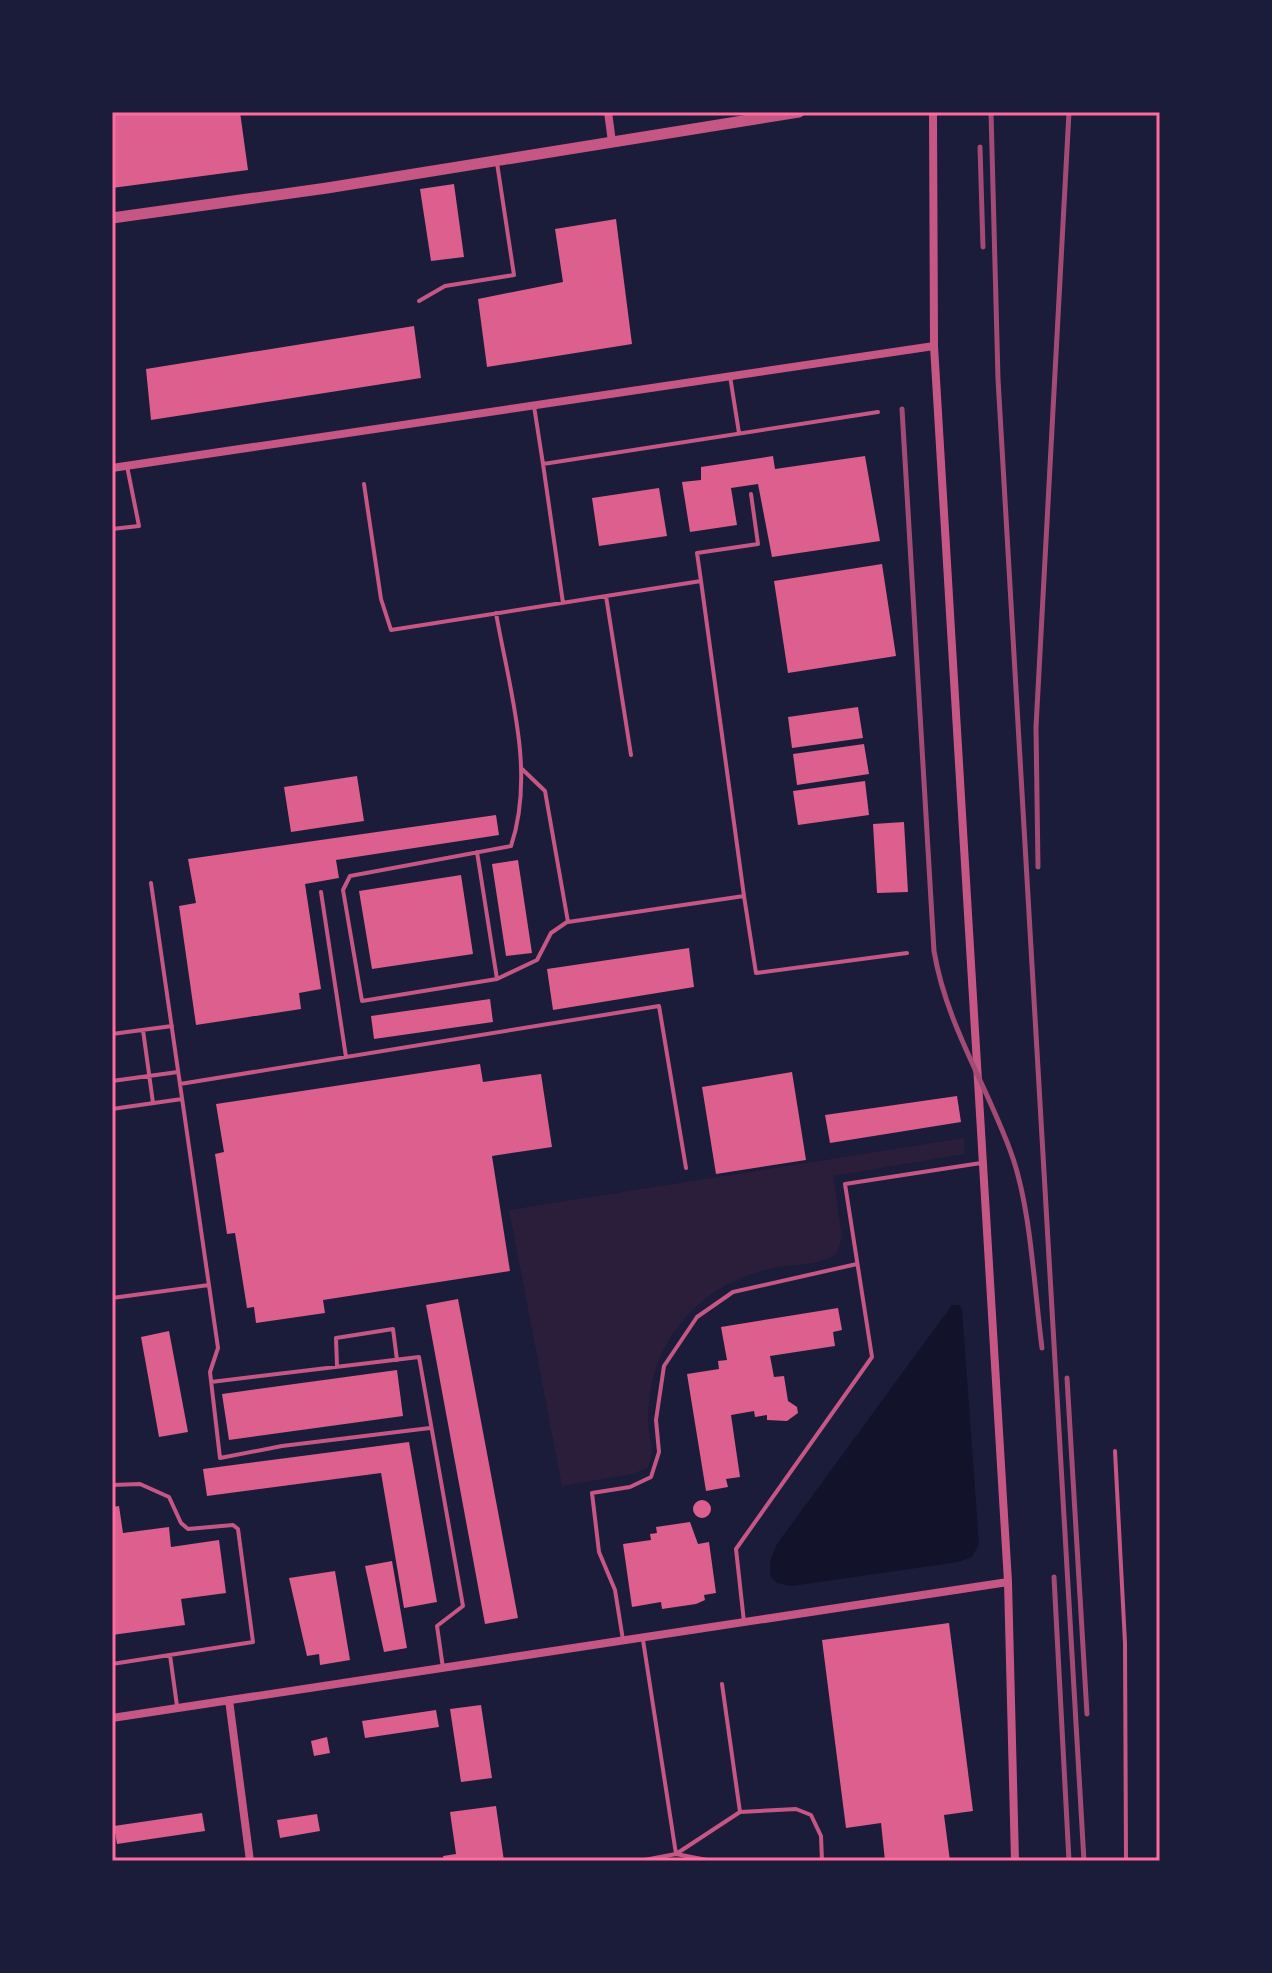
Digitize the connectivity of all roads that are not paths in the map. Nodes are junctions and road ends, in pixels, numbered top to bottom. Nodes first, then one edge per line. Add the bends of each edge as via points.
1 (608, 112) edge
2 (799, 112) edge
3 (933, 112) edge
4 (612, 142) junction
5 (497, 160) junction
6 (112, 218) edge
7 (419, 301) dead end
8 (934, 346) junction
9 (730, 376) junction
10 (534, 406) junction
11 (878, 412) dead end
12 (739, 433) junction
13 (543, 464) junction
14 (127, 466) junction
15 (112, 468) edge
16 (364, 484) dead end
17 (751, 494) dead end
18 (112, 529) edge
19 (701, 581) junction
20 (606, 596) junction
21 (563, 603) junction
22 (496, 613) junction
23 (631, 755) dead end
24 (522, 769) junction
25 (477, 852) junction
26 (151, 883) dead end
27 (321, 892) dead end
28 (744, 896) junction
29 (568, 922) junction
30 (907, 953) dead end
31 (497, 979) junction
32 (172, 1026) junction
33 (143, 1030) junction
34 (112, 1034) edge
35 (346, 1057) junction
36 (178, 1072) junction
37 (149, 1076) junction
38 (112, 1081) edge
39 (180, 1084) junction
40 (182, 1099) junction
41 (153, 1103) junction
42 (112, 1109) edge
43 (982, 1162) junction
44 (686, 1168) dead end
45 (857, 1264) junction
46 (209, 1285) junction
47 (112, 1298) edge
48 (397, 1360) junction
49 (337, 1366) junction
50 (211, 1382) junction
51 (430, 1428) junction
52 (1115, 1451) dead end
53 (112, 1485) edge
54 (1008, 1582) junction
55 (744, 1622) junction
56 (642, 1637) junction
57 (623, 1640) junction
58 (170, 1655) junction
59 (112, 1664) edge
60 (443, 1668) junction
61 (722, 1684) dead end
62 (229, 1700) junction
63 (177, 1708) junction
64 (112, 1718) edge
65 (740, 1812) junction
66 (112, 1851) edge
67 (676, 1854) junction
68 (113, 1861) edge
69 (250, 1861) edge
70 (639, 1861) edge
71 (712, 1861) edge
72 (822, 1861) edge
73 (1015, 1861) edge
74 (1126, 1861) edge

1 - 4 street
2 - 4 street
3 - 8 street
4 - 5 street
5 - 6 street
5 - 7 lane via 514,275 445,286
8 - 9 street
8 - 43 street
9 - 10 street
9 - 12 lane
10 - 13 lane
10 - 14 street
11 - 12 lane
12 - 13 lane
13 - 21 lane
14 - 15 street
14 - 18 lane via 139,526
16 - 22 lane via 381,599 391,630
17 - 19 lane via 758,544 697,553
19 - 20 lane
19 - 28 lane
20 - 21 lane
20 - 23 lane
21 - 22 lane
22 - 24 lane
24 - 25 lane via 511,846
24 - 29 lane via 545,791
25 - 31 lane
25 - 31 lane via 350,876 343,890 362,1001
26 - 32 lane
27 - 35 lane
28 - 29 lane
28 - 30 lane via 756,973
29 - 31 lane via 551,933 537,960
32 - 33 lane
32 - 36 lane
33 - 34 lane
33 - 37 lane
35 - 39 lane
35 - 44 lane via 659,1006
36 - 37 lane
36 - 39 lane
37 - 38 lane
37 - 41 lane
39 - 40 lane
40 - 41 lane
40 - 46 lane
41 - 42 lane
43 - 45 lane via 845,1184
43 - 54 street
45 - 55 lane via 872,1357 736,1549
45 - 57 lane via 733,1292 697,1317 664,1366 656,1420 659,1452 651,1477 630,1487 592,1493 599,1552 615,1590
46 - 47 lane
46 - 50 lane via 218,1348
48 - 49 lane
48 - 49 lane via 393,1329 336,1338
48 - 51 lane via 419,1357
49 - 50 lane
50 - 51 lane via 220,1458
51 - 60 lane via 463,1606 437,1626
52 - 74 lane via 1125,1643
53 - 58 lane via 140,1484 169,1497 188,1529 238,1529 253,1642
54 - 55 street
54 - 73 street
55 - 56 street
56 - 57 street
56 - 67 lane
57 - 60 street
58 - 59 lane
58 - 63 lane
60 - 62 street
61 - 65 lane
62 - 63 street
62 - 69 street
63 - 64 street
65 - 67 lane
65 - 72 lane via 796,1809 811,1815 821,1836
66 - 68 lane
67 - 70 lane
67 - 71 lane

